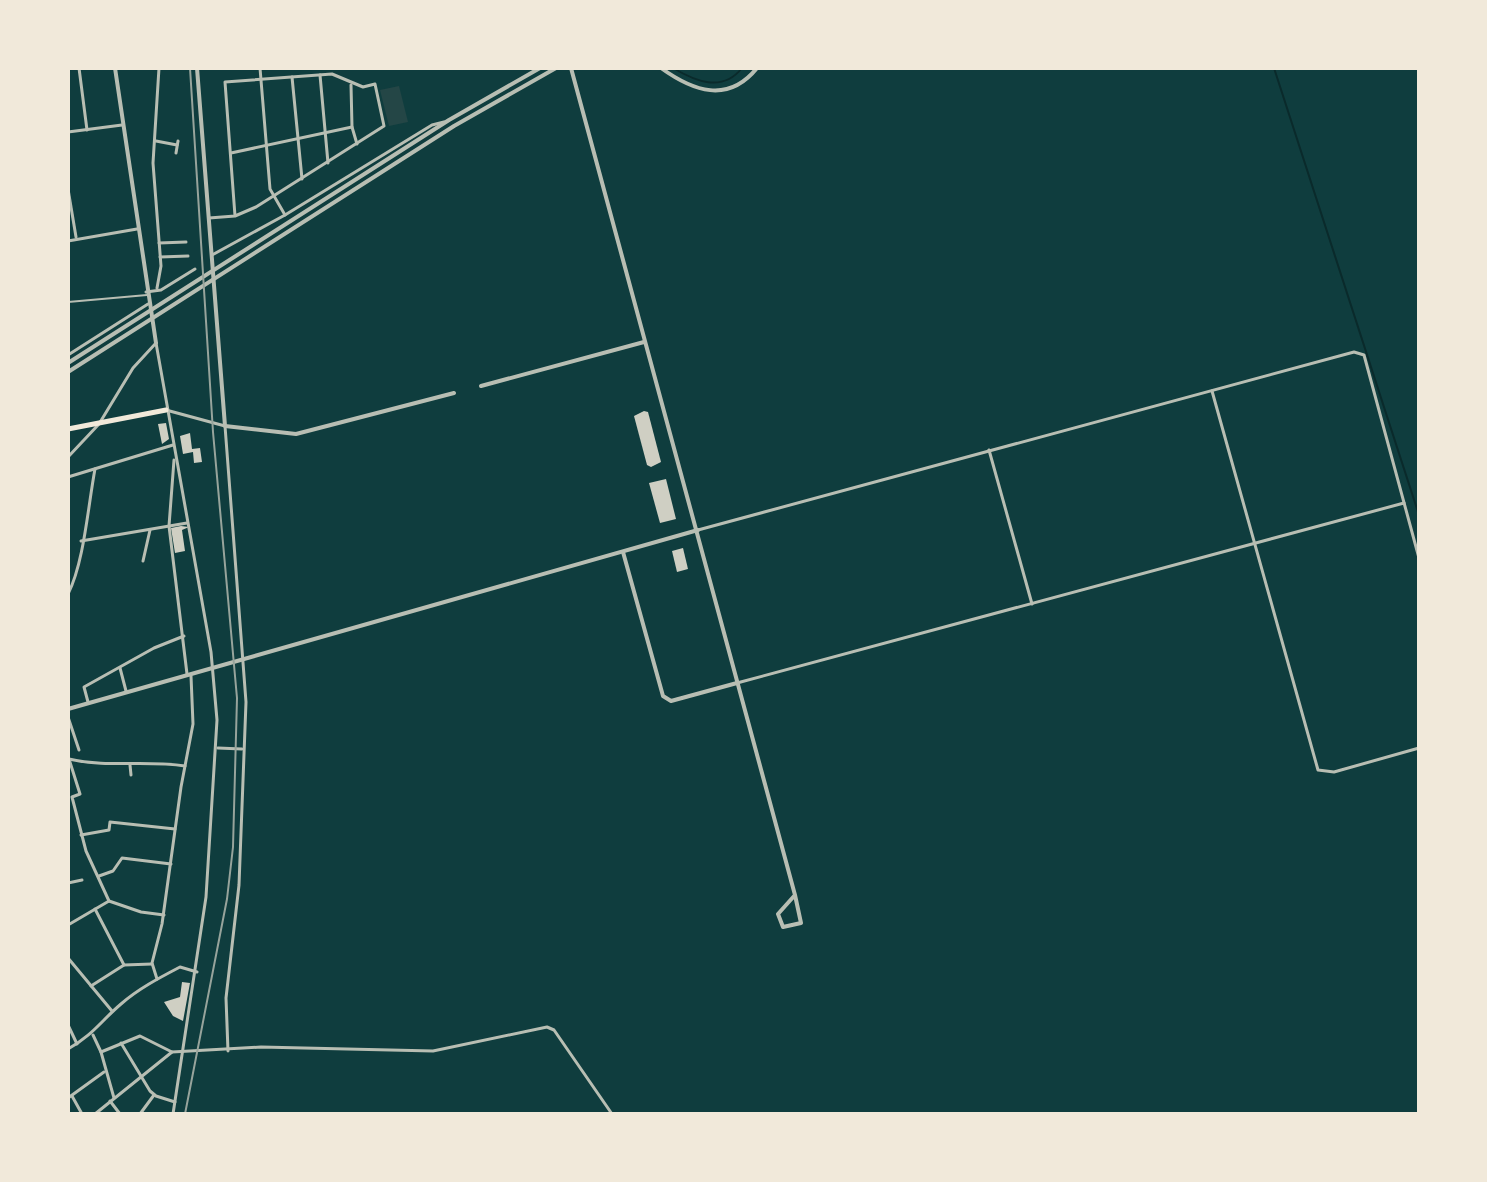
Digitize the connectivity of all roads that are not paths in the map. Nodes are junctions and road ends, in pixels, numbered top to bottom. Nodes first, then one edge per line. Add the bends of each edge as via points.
1 (79, 68) edge
2 (115, 68) edge
3 (159, 68) edge
4 (197, 68) edge
5 (260, 68) edge
6 (540, 68) edge
7 (556, 68) edge
8 (571, 68) edge
9 (661, 68) edge
10 (757, 68) edge
11 (320, 75) junction
12 (292, 77) junction
13 (261, 79) junction
14 (351, 83) junction
15 (449, 120) junction
16 (122, 125) junction
17 (352, 127) junction
18 (87, 130) junction
19 (68, 132) edge
20 (324, 132) junction
21 (296, 137) junction
22 (156, 141) junction
23 (357, 144) junction
24 (265, 148) junction
25 (176, 153) dead end
26 (231, 153) junction
27 (328, 163) junction
28 (302, 179) junction
29 (68, 189) edge
30 (273, 198) junction
31 (285, 215) junction
32 (235, 216) junction
33 (209, 218) junction
34 (137, 229) junction
35 (76, 237) junction
36 (68, 241) edge
37 (186, 242) dead end
38 (159, 243) junction
39 (212, 255) junction
40 (188, 256) dead end
41 (160, 257) junction
42 (195, 269) dead end
43 (157, 288) junction
44 (146, 294) junction
45 (68, 302) edge
46 (148, 304) junction
47 (644, 342) junction
48 (156, 343) junction
49 (68, 355) edge
50 (68, 363) edge
51 (68, 372) edge
52 (481, 386) dead end
53 (1212, 391) junction
54 (454, 393) dead end
55 (166, 410) junction
56 (99, 424) junction
57 (225, 426) junction
58 (68, 429) edge
59 (173, 445) junction
60 (989, 450) junction
61 (175, 455) junction
62 (68, 457) edge
63 (95, 469) junction
64 (68, 477) edge
65 (1404, 503) junction
66 (187, 523) junction
67 (169, 526) junction
68 (150, 530) junction
69 (698, 530) junction
70 (81, 541) junction
71 (1256, 542) junction
72 (623, 552) junction
73 (1419, 558) edge
74 (143, 561) dead end
75 (68, 594) edge
76 (1032, 604) junction
77 (184, 636) junction
78 (243, 659) junction
79 (212, 667) junction
80 (120, 668) junction
81 (189, 674) junction
82 (737, 683) junction
83 (126, 692) junction
84 (89, 703) junction
85 (68, 709) edge
86 (68, 717) edge
87 (216, 748) junction
88 (1419, 748) edge
89 (242, 749) junction
90 (79, 750) dead end
91 (130, 765) junction
92 (185, 766) junction
93 (131, 775) dead end
94 (70, 798) edge
95 (175, 829) junction
96 (81, 835) junction
97 (171, 864) junction
98 (98, 876) junction
99 (82, 880) dead end
100 (68, 883) edge
101 (795, 895) junction
102 (109, 901) junction
103 (95, 909) junction
104 (164, 915) junction
105 (68, 925) edge
106 (68, 958) edge
107 (152, 964) junction
108 (124, 965) junction
109 (197, 972) junction
110 (157, 979) junction
111 (91, 986) junction
112 (112, 1011) junction
113 (68, 1025) edge
114 (93, 1035) junction
115 (121, 1043) junction
116 (77, 1044) junction
117 (68, 1049) edge
118 (228, 1051) junction
119 (101, 1052) junction
120 (172, 1052) junction
121 (184, 1052) junction
122 (104, 1072) junction
123 (140, 1079) junction
124 (154, 1095) junction
125 (70, 1096) edge
126 (114, 1098) junction
127 (110, 1101) junction
128 (176, 1102) junction
129 (82, 1114) edge
130 (95, 1114) edge
131 (120, 1114) edge
132 (140, 1114) edge
133 (173, 1114) edge
134 (612, 1114) edge

1 - 18 street
2 - 16 street
3 - 22 street
4 - 33 street
5 - 13 street
6 - 15 street
7 - 51 street via 314,214
8 - 47 street
9 - 10 street via 687,85 713,92 741,83
11 - 12 street
11 - 14 street
11 - 20 street
12 - 13 street
12 - 21 street
13 - 24 street
13 - 26 street via 225,82
14 - 17 street
14 - 23 street via 375,84 385,119 384,126
15 - 31 street via 432,125
15 - 50 street
16 - 18 street
16 - 34 street
17 - 20 street
17 - 23 street
18 - 19 street
20 - 21 street
20 - 27 street
21 - 24 street
21 - 28 street
22 - 25 street via 177,143
22 - 38 street
23 - 27 street
24 - 26 street
24 - 30 street
26 - 32 street
27 - 28 street
28 - 30 street
29 - 35 street
30 - 31 street
30 - 32 street
31 - 39 street
32 - 33 street
33 - 39 street
34 - 35 street
34 - 44 street
35 - 36 street
37 - 38 street
38 - 41 street
39 - 57 street
40 - 41 street
41 - 43 street
42 - 43 street
43 - 44 street
44 - 45 lane
44 - 46 street
46 - 48 street
46 - 49 street
47 - 52 street
47 - 69 street
48 - 55 street
48 - 56 street via 133,368
53 - 60 street
53 - 65 street via 1354,352 1364,355
53 - 71 street
54 - 57 street via 296,434
55 - 56 main road
55 - 57 street
55 - 59 street
56 - 58 main road
56 - 62 street
57 - 78 street
59 - 61 street
59 - 63 street
60 - 69 street
60 - 76 street
61 - 66 street
61 - 67 street
63 - 64 street
63 - 70 street
65 - 71 street
65 - 73 street
66 - 67 street
66 - 79 street
67 - 68 street
67 - 77 street
68 - 70 street
68 - 74 street
69 - 72 street
69 - 82 street
70 - 75 street via 79,573
71 - 76 street
71 - 88 street via 1318,770 1334,772
72 - 78 street
72 - 82 street via 663,696 671,701
76 - 82 street
77 - 80 street
77 - 81 street
78 - 79 street
78 - 89 street
79 - 81 street
79 - 87 street
80 - 83 street
80 - 84 street via 84,687
81 - 83 street
81 - 92 street via 193,724
82 - 101 street
83 - 84 street
84 - 85 street
86 - 90 street
87 - 89 street
87 - 109 street
89 - 118 street via 239,885 226,998
91 - 92 street via 146,761
91 - 93 street
91 - 94 street via 69,759 80,794
92 - 95 street
94 - 96 street
95 - 96 street via 110,822 109,830
95 - 97 street
96 - 98 street
97 - 98 street via 122,858 113,871
97 - 104 street
98 - 102 street
99 - 100 street
101 - 101 street via 801,923 791,927 779,921 778,914
102 - 103 street
102 - 104 street
103 - 105 street
103 - 108 street
104 - 107 street
106 - 111 street
107 - 108 street
107 - 110 street
108 - 111 street
109 - 110 street via 180,967
109 - 121 street
110 - 112 street
111 - 112 street
112 - 114 street
113 - 116 street
114 - 116 street
114 - 119 street
115 - 119 street
115 - 120 street via 140,1036
115 - 123 street
116 - 117 street
118 - 121 street
118 - 134 street via 433,1051 547,1027
119 - 122 street
120 - 121 street
120 - 123 street
121 - 128 street
122 - 125 street
122 - 126 street
123 - 124 street
123 - 126 street
124 - 128 street
124 - 132 street
125 - 129 street
126 - 127 street
127 - 130 street
127 - 131 street
128 - 133 street

